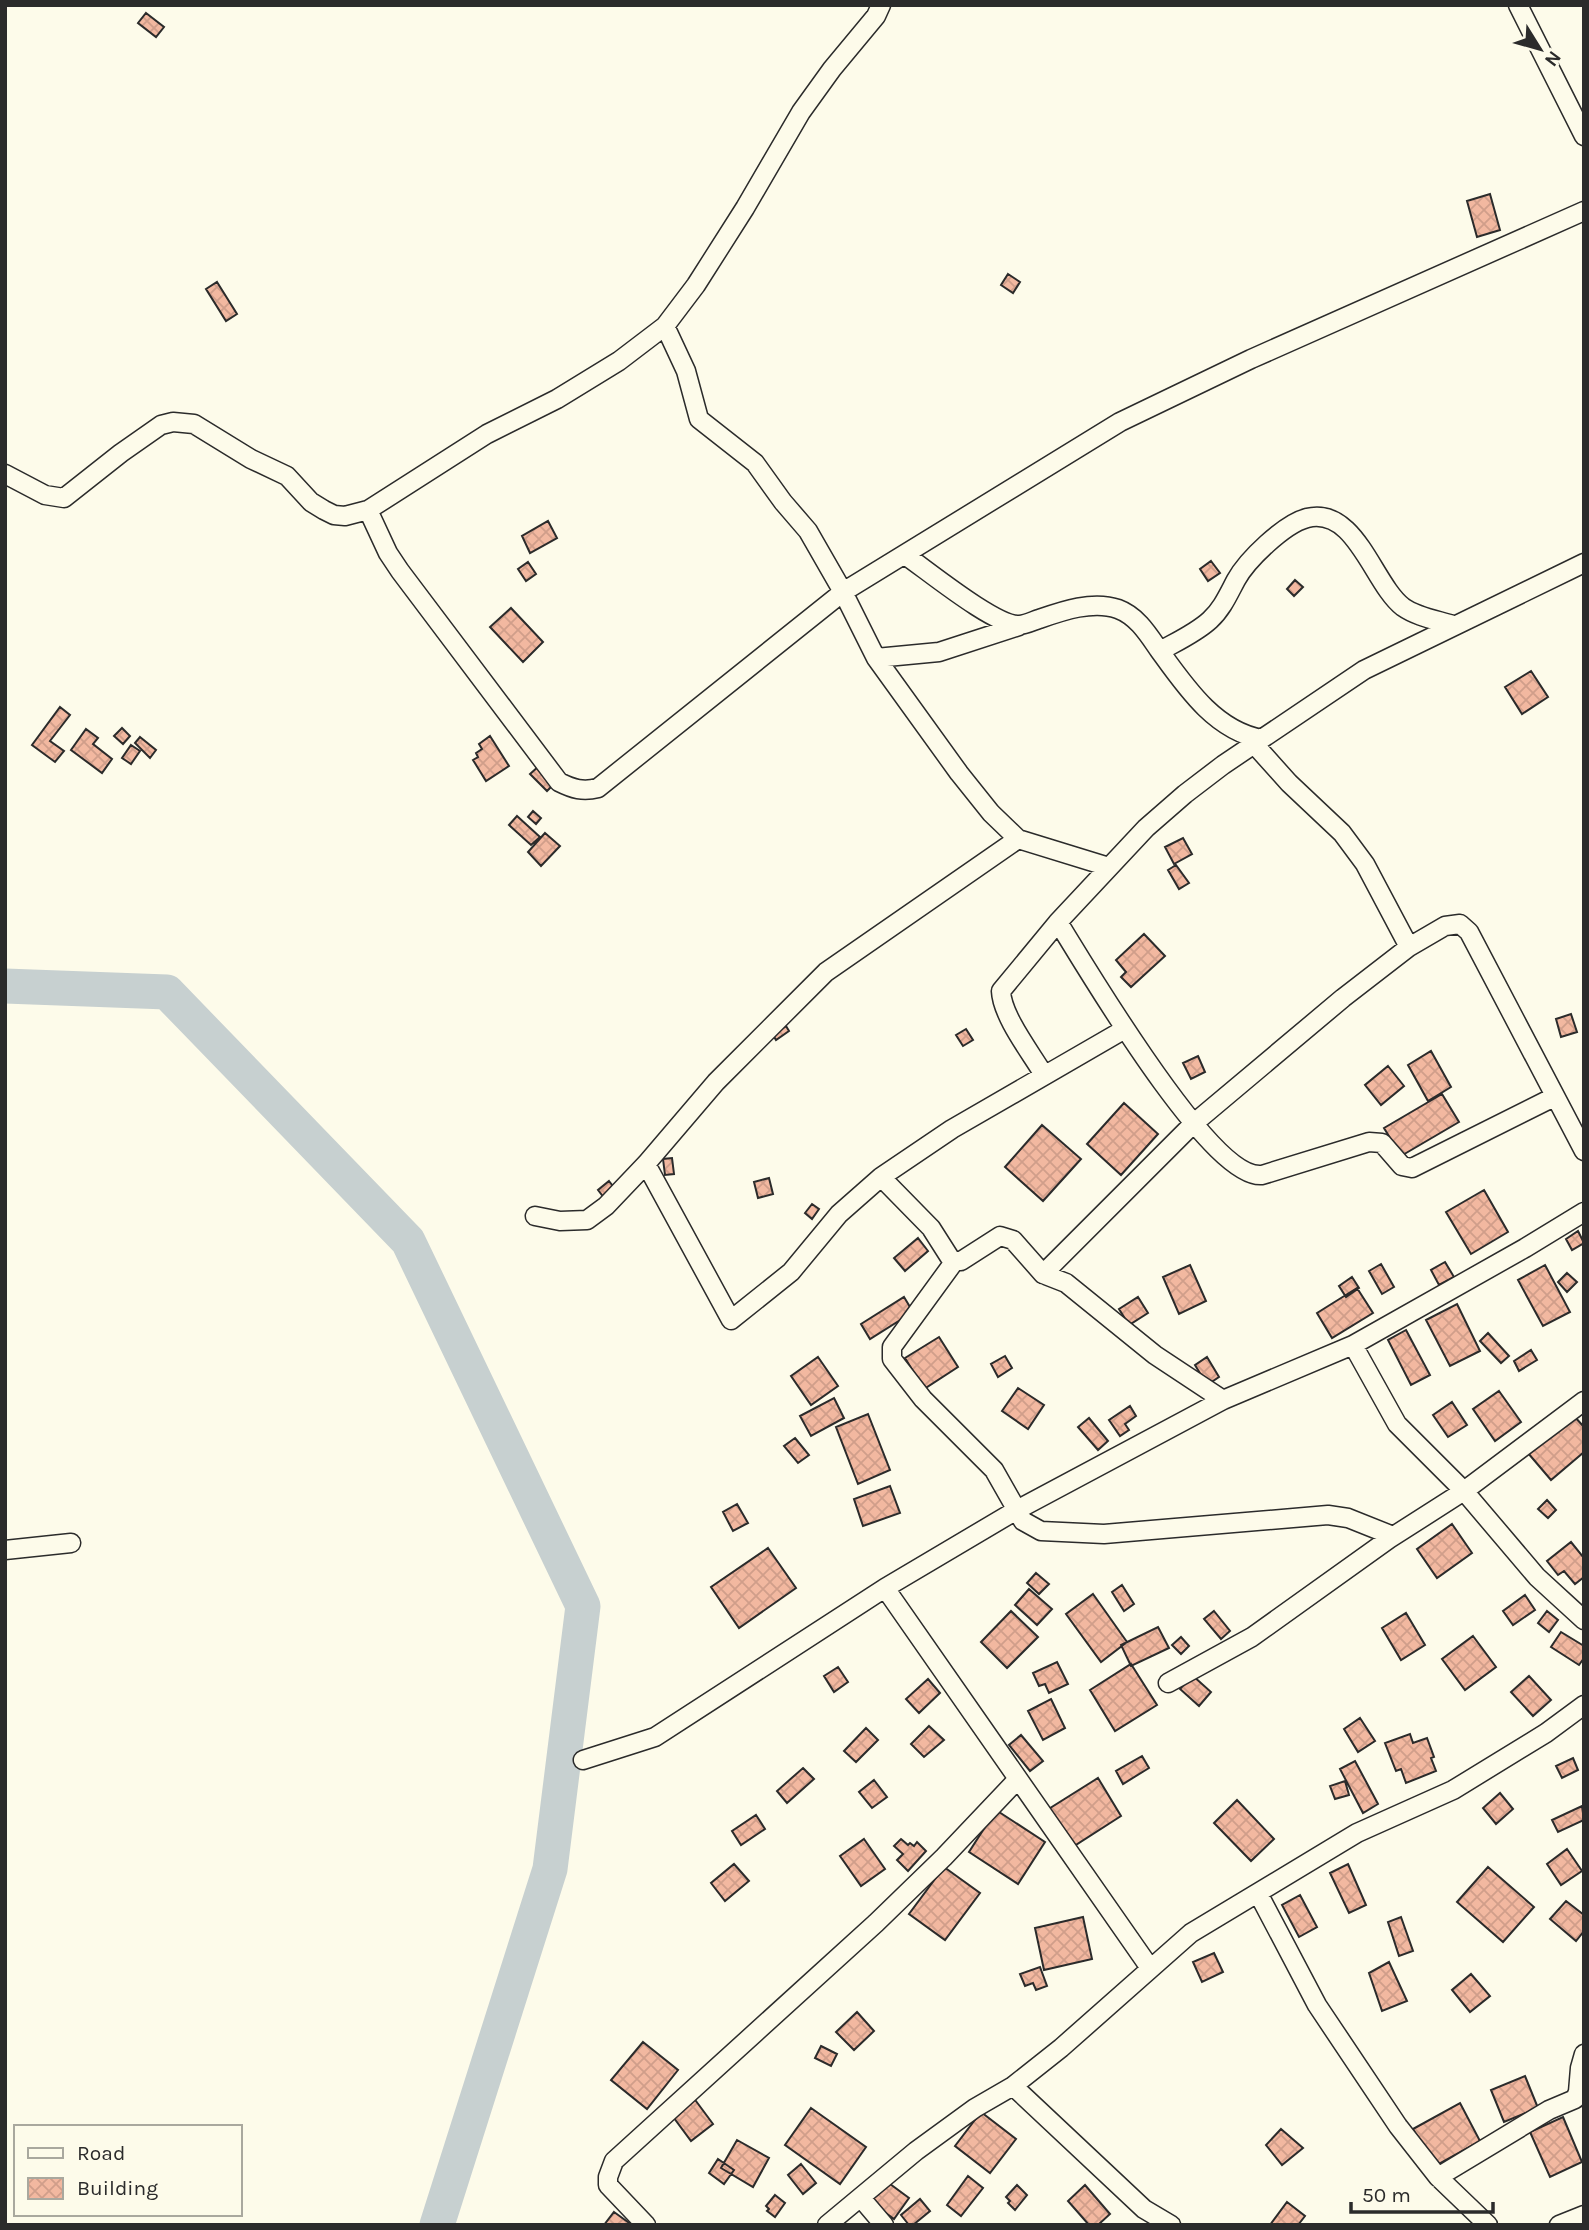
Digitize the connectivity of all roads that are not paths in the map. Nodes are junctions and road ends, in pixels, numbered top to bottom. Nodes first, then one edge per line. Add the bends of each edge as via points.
1 (881, 5) edge
2 (1518, 5) edge
3 (1584, 136) edge
4 (1584, 211) edge
5 (665, 326) junction
6 (5, 474) edge
7 (368, 510) junction
8 (905, 555) junction
9 (1584, 563) edge
10 (843, 592) junction
11 (1019, 625) junction
12 (1454, 625) junction
13 (1160, 651) junction
14 (876, 658) junction
15 (1258, 742) junction
16 (1018, 839) junction
17 (1110, 867) junction
18 (1058, 922) junction
19 (1409, 947) junction
20 (1125, 1029) junction
21 (1044, 1075) junction
22 (1554, 1097) junction
23 (1193, 1124) junction
24 (1584, 1152) edge
25 (646, 1164) junction
26 (881, 1177) junction
27 (1584, 1212) edge
28 (535, 1216) dead end
29 (954, 1262) junction
30 (1043, 1274) junction
31 (1353, 1345) junction
32 (1223, 1400) junction
33 (1584, 1401) edge
34 (1464, 1491) junction
35 (1015, 1511) junction
36 (1393, 1536) junction
37 (71, 1543) dead end
38 (5, 1550) edge
39 (885, 1588) junction
40 (1584, 1620) edge
41 (1168, 1683) dead end
42 (1584, 1705) edge
43 (583, 1760) dead end
44 (1017, 1780) junction
45 (1258, 1893) junction
46 (1150, 1968) junction
47 (1584, 2054) edge
48 (1013, 2086) junction
49 (1438, 2177) junction
50 (861, 2198) junction
51 (1584, 2215) edge
52 (1484, 2224) edge
53 (646, 2225) edge
54 (827, 2225) edge
55 (884, 2225) edge
56 (1171, 2225) edge
57 (1559, 2225) edge

1 - 5 street via 801,112 746,208
2 - 3 street
4 - 8 street via 1120,422
5 - 7 street via 557,400 486,434
5 - 10 street via 699,419 755,463 808,531
6 - 7 street via 45,495 64,499 161,425 186,422 287,476 311,502 334,515
7 - 10 street via 400,571 559,782 575,790 598,788
8 - 10 street
8 - 11 street via 994,617
9 - 12 street
10 - 14 street
11 - 13 street via 1080,607 1117,608 1142,626
11 - 14 street via 939,652
12 - 13 street via 1404,608 1353,535 1326,518 1308,518 1291,526 1255,557 1209,621
12 - 15 street via 1364,670
13 - 15 street via 1217,718
14 - 16 street via 991,813
15 - 17 street via 1160,815
15 - 19 street via 1289,783 1342,833 1365,864
16 - 17 street
16 - 25 street via 826,972 716,1082
17 - 18 street
18 - 20 street
18 - 21 street via 1001,991 1003,1004
19 - 22 street via 1445,926 1461,925 1469,932
19 - 23 street
20 - 21 street
20 - 23 street
21 - 26 street
22 - 23 street via 1412,1168 1402,1166 1382,1143 1369,1142 1254,1175
22 - 24 street
23 - 30 street
25 - 26 street via 731,1320 791,1272 839,1214
25 - 28 street via 587,1220
26 - 29 street via 931,1228
27 - 31 street
29 - 30 street via 1006,1236
29 - 35 street via 892,1347 891,1356 923,1399 993,1470
30 - 32 street via 1066,1283 1155,1355
31 - 32 street
31 - 34 street via 1397,1424
32 - 35 street
33 - 34 street
34 - 36 street
34 - 40 street via 1537,1577
35 - 36 street via 1041,1531 1104,1534 1328,1515
35 - 39 street
36 - 41 street via 1252,1637
37 - 38 street
39 - 43 street via 655,1737
39 - 44 street
42 - 45 street via 1453,1790 1357,1833
44 - 46 street
44 - 53 street via 876,1923 614,2161 608,2185
45 - 46 street via 1191,1933
45 - 49 street via 1339,2040
46 - 48 street
47 - 49 street via 1575,2099
48 - 50 street via 916,2151
48 - 56 street via 1144,2208
49 - 52 street
50 - 54 street
50 - 55 street
51 - 57 street

